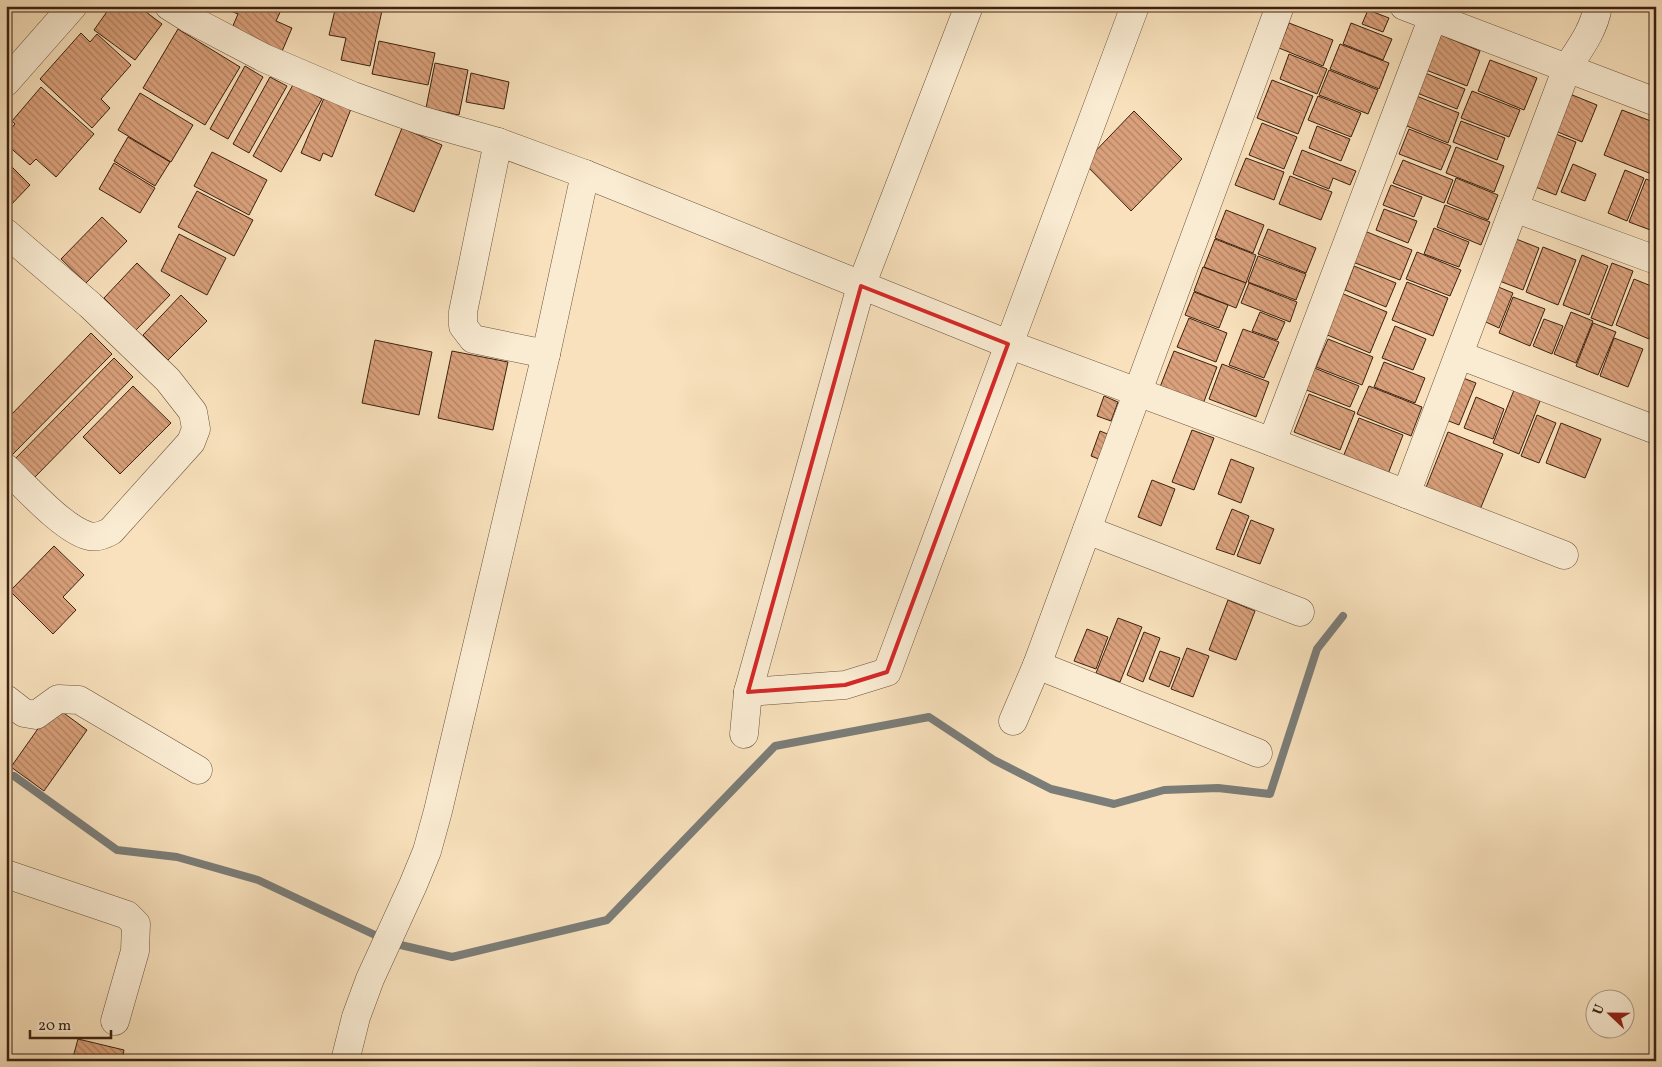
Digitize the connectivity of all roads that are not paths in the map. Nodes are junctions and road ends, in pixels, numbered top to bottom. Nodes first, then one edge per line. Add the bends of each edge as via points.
1 (73, 6) edge
2 (168, 6) edge
3 (969, 6) edge
4 (1135, 6) edge
5 (1280, 6) edge
6 (1404, 6) edge
7 (1598, 6) edge
8 (1433, 17) junction
9 (1567, 68) junction
10 (6, 82) edge
11 (1656, 102) edge
12 (498, 142) junction
13 (585, 174) junction
14 (1514, 208) junction
15 (6, 233) edge
16 (1656, 260) edge
17 (861, 286) junction
18 (1008, 344) junction
19 (546, 354) junction
20 (1459, 355) junction
21 (1138, 392) junction
22 (1656, 430) edge
23 (1272, 442) junction
24 (6, 468) edge
25 (1406, 494) junction
26 (1087, 530) junction
27 (1564, 555) dead end
28 (1300, 612) dead end
29 (1037, 665) junction
30 (748, 692) junction
31 (6, 699) edge
32 (1013, 721) dead end
33 (744, 734) dead end
34 (1258, 753) dead end
35 (198, 770) dead end
36 (6, 874) edge
37 (115, 1021) dead end
38 (345, 1061) edge

1 - 10 street
2 - 12 street via 264,58 353,96 420,120
3 - 17 street
4 - 18 street
5 - 21 street
6 - 8 street
7 - 9 street via 1584,44
8 - 9 street
8 - 23 street
9 - 11 street
9 - 14 street
12 - 13 street
12 - 19 street via 463,312 463,326 472,339
13 - 17 street
13 - 19 street
14 - 16 street
14 - 20 street
15 - 24 street via 90,305 168,380 193,412 196,429 191,442 111,531 100,537 89,536 68,526
17 - 18 street
17 - 30 street
18 - 21 street
18 - 30 street via 886,672 845,685
19 - 38 street via 427,851 370,979
20 - 22 street
20 - 25 street
21 - 23 street
21 - 26 street
23 - 25 street
25 - 27 street
26 - 28 street
26 - 29 street
29 - 32 street
29 - 34 street
30 - 33 street
31 - 35 street via 24,713 36,715 58,699 79,700
36 - 37 street via 127,915 136,924 135,951

